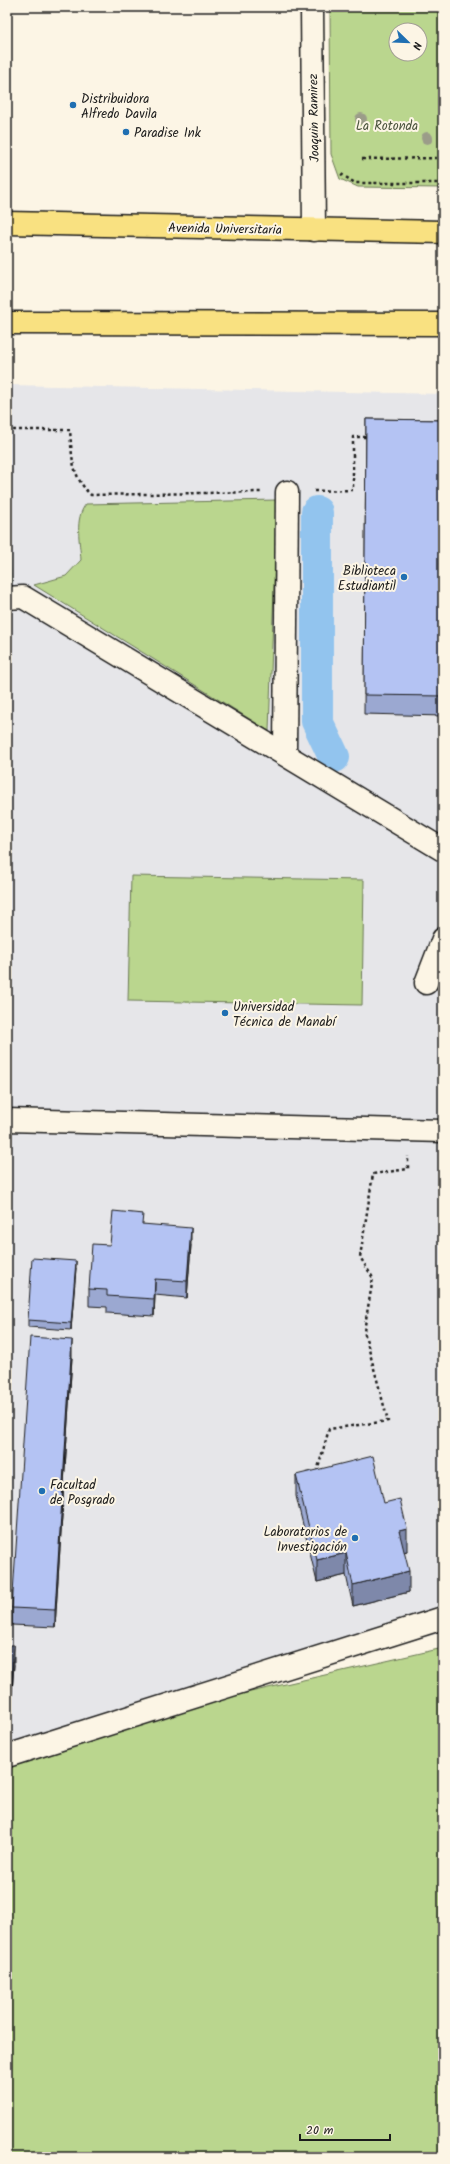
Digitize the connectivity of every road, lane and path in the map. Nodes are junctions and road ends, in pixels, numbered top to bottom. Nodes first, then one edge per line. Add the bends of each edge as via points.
1 (312, 7) edge
2 (443, 158) edge
3 (362, 159) dead end
4 (337, 171) dead end
5 (443, 183) edge
6 (7, 223) edge
7 (314, 230) junction
8 (443, 232) edge
9 (7, 323) edge
10 (443, 324) edge
11 (7, 430) edge
12 (375, 436) edge
13 (287, 492) junction
14 (7, 598) edge
15 (285, 754) junction
16 (443, 850) edge
17 (443, 939) edge
18 (426, 983) dead end
19 (7, 1120) edge
20 (409, 1130) junction
21 (443, 1131) edge
22 (315, 1479) edge
23 (443, 1618) edge
24 (7, 1756) edge

1 - 7 street, Joaquin Ramirez
2 - 3 path
4 - 5 path via 355,184
6 - 7 main road, Avenida Universitaria
7 - 8 main road, Avenida Universitaria
9 - 10 main road
11 - 13 path via 70,430 74,472 82,487 91,495
12 - 13 path via 353,437 353,490
13 - 15 street
14 - 15 street via 23,597
15 - 16 street
17 - 18 street
19 - 20 street
20 - 21 street
20 - 22 path via 408,1169 373,1174 360,1257 373,1278 364,1331 388,1421 329,1429
23 - 24 street

